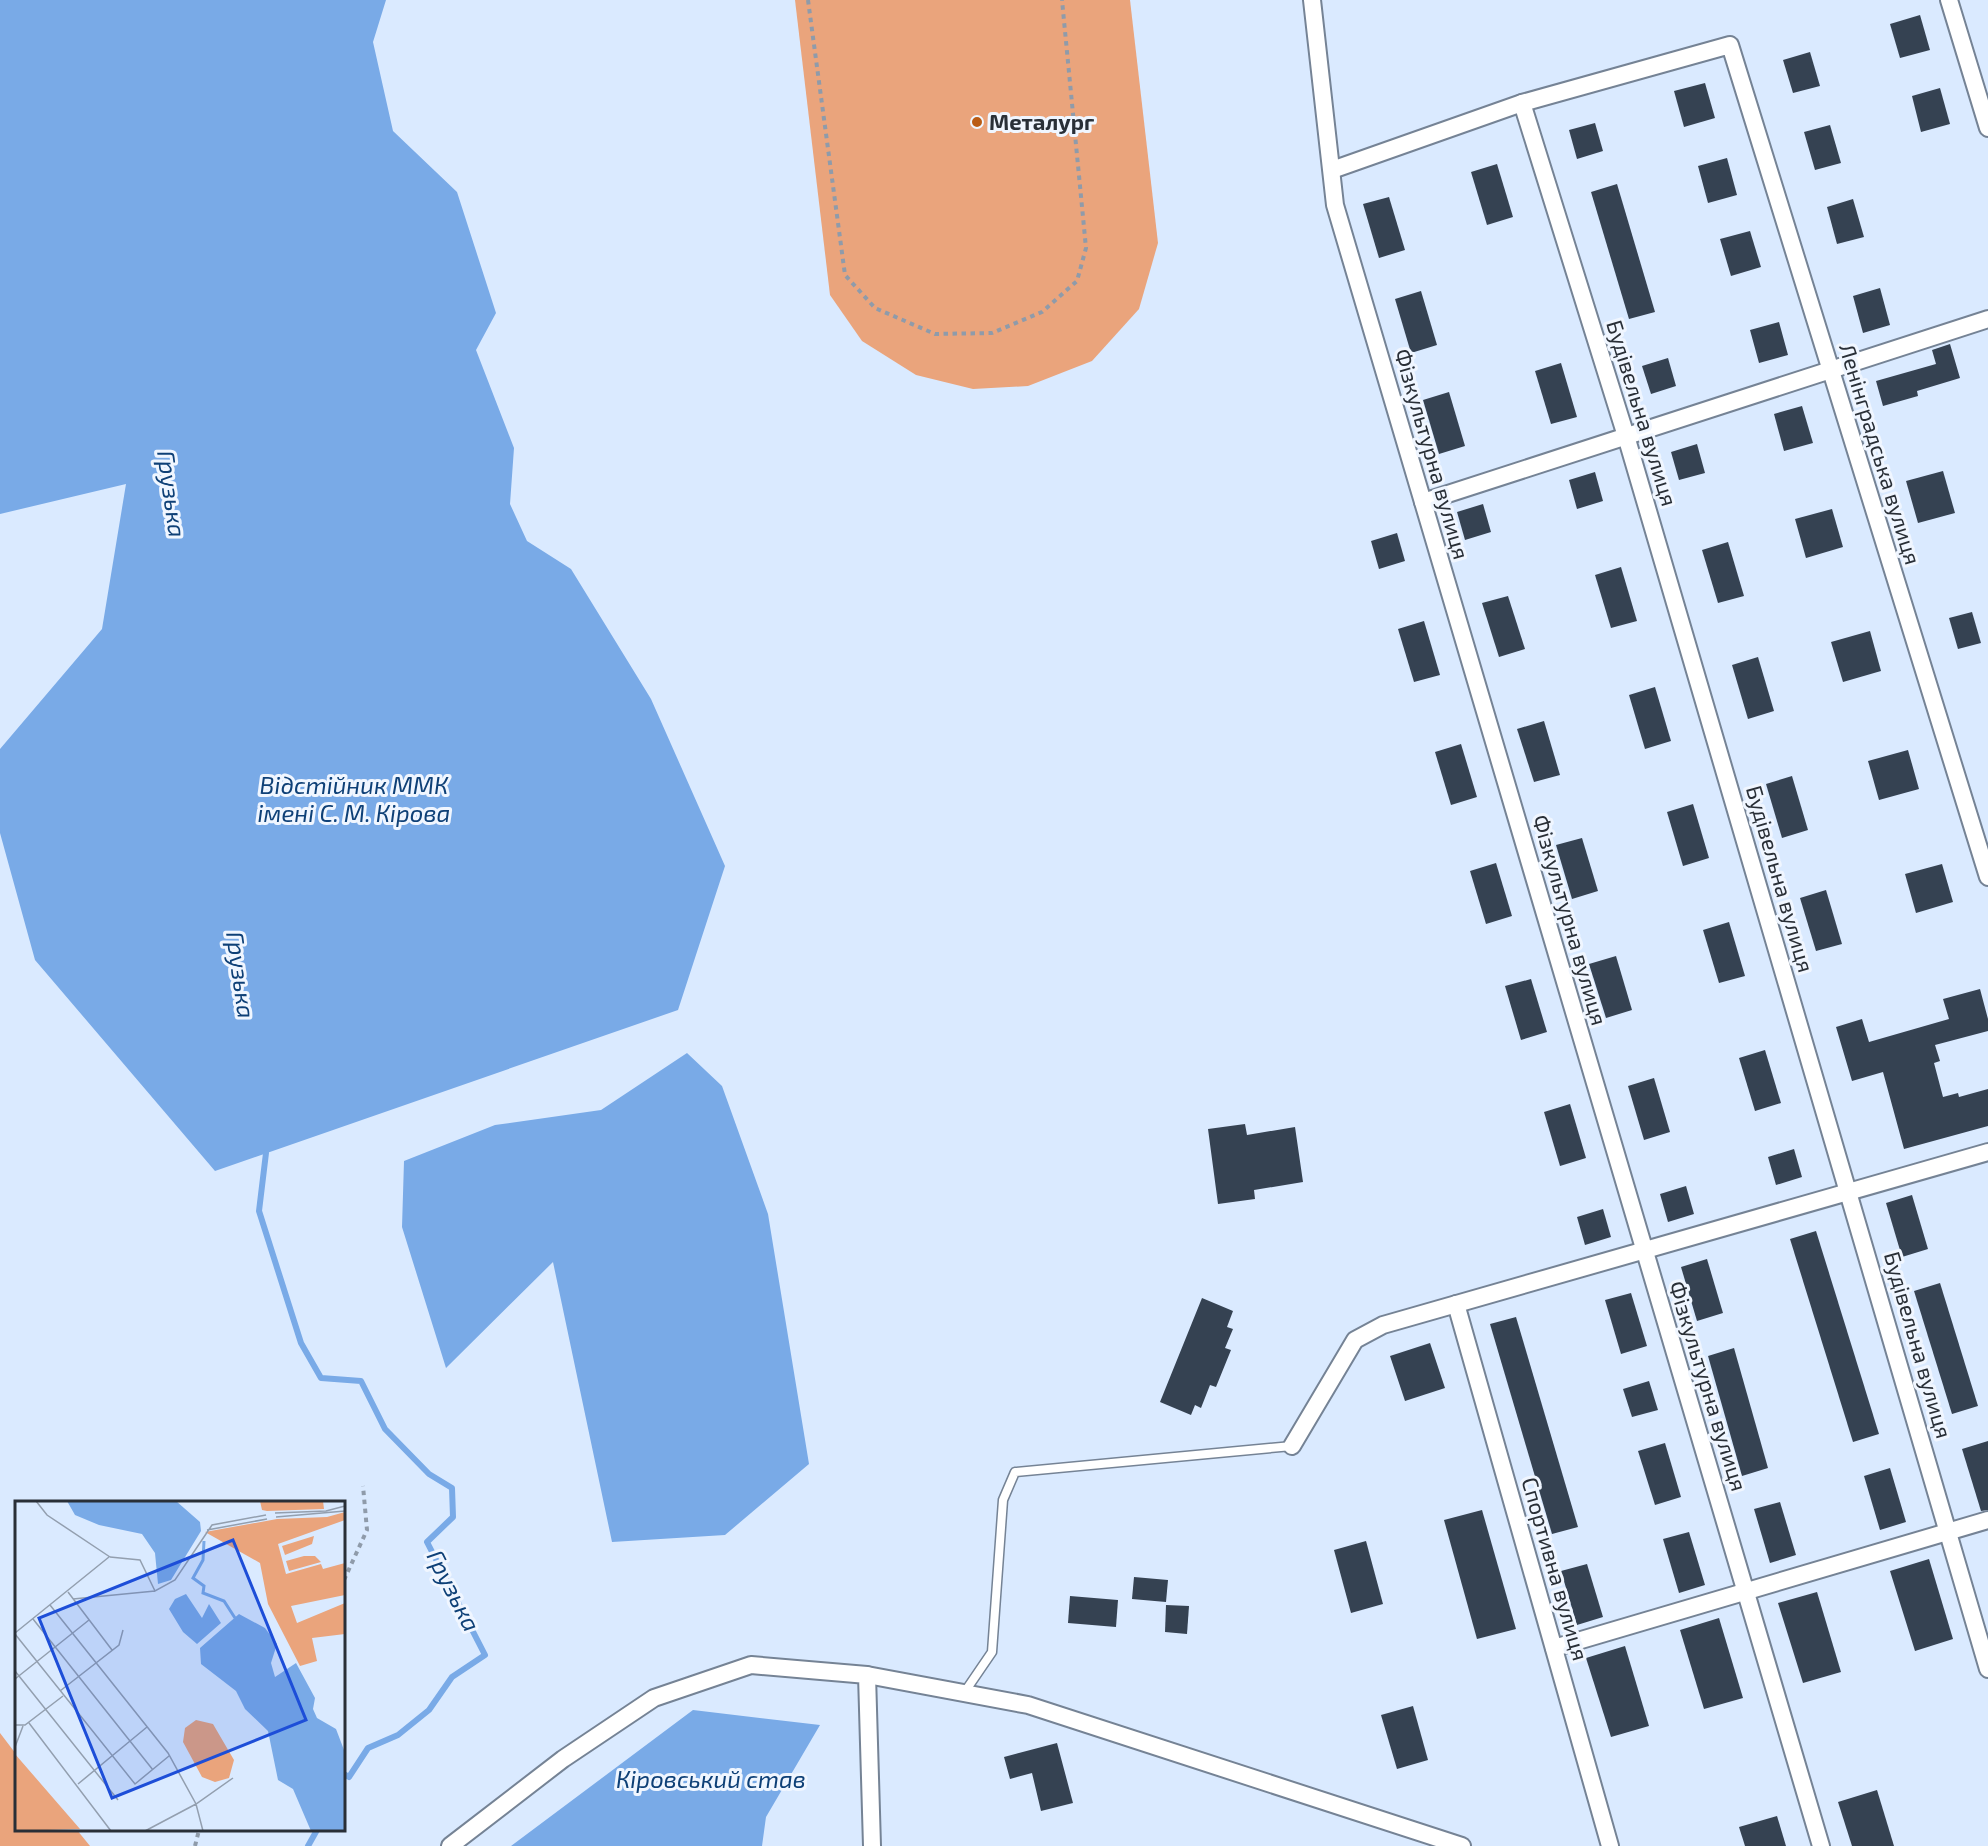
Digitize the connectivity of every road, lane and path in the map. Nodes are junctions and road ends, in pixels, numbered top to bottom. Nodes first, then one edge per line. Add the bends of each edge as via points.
1 (808, 0) edge
2 (1062, 0) edge
3 (1312, 0) edge
4 (1950, 0) edge
5 (1522, 103) junction
6 (1988, 128) edge
7 (1332, 170) junction
8 (1988, 319) edge
9 (1830, 370) junction
10 (1626, 436) junction
11 (1423, 502) junction
12 (1988, 877) edge
13 (1988, 1152) edge
14 (1849, 1191) junction
15 (1644, 1250) junction
16 (1456, 1304) junction
17 (1292, 1446) joint
18 (363, 1486) dead end
19 (1988, 1520) edge
20 (1949, 1531) junction
21 (345, 1578) edge
22 (1745, 1591) junction
23 (1554, 1648) junction
24 (1988, 1669) edge
25 (867, 1675) junction
26 (964, 1694) junction
27 (199, 1831) edge
28 (195, 1846) edge
29 (450, 1846) edge
30 (872, 1846) edge
31 (1462, 1846) edge
32 (1610, 1846) edge
33 (1821, 1846) edge

1 - 2 path via 845,275 875,308 935,334 992,333 1042,312 1077,281 1086,248
3 - 7 street, Фiзкультурна вулиця
4 - 6 street
5 - 7 street
5 - 9 street, Ленінградська вулиця via 1730,45
5 - 10 street, Будівельна вулиця
7 - 11 street, Фiзкультурна вулиця via 1335,205
8 - 9 street
9 - 10 street
9 - 12 street, Ленінградська вулиця
10 - 11 street
10 - 14 street, Будівельна вулиця
11 - 15 street, Фiзкультурна вулиця
13 - 14 street
14 - 15 street
14 - 20 street, Будівельна вулиця
15 - 16 street
15 - 22 street, Фiзкультурна вулиця
16 - 17 street via 1383,1325 1355,1340
16 - 23 street, Спортивна вулиця
17 - 26 lane via 1015,1473 1003,1500 992,1652
18 - 21 path via 367,1530
19 - 20 street
20 - 22 street
20 - 24 street, Будівельна вулиця
22 - 23 street
22 - 33 street, Фiзкультурна вулиця
23 - 32 street, Спортивна вулиця
25 - 26 street
25 - 29 street via 750,1665 654,1698 562,1759
25 - 30 street
26 - 31 street via 1028,1706
27 - 28 path

